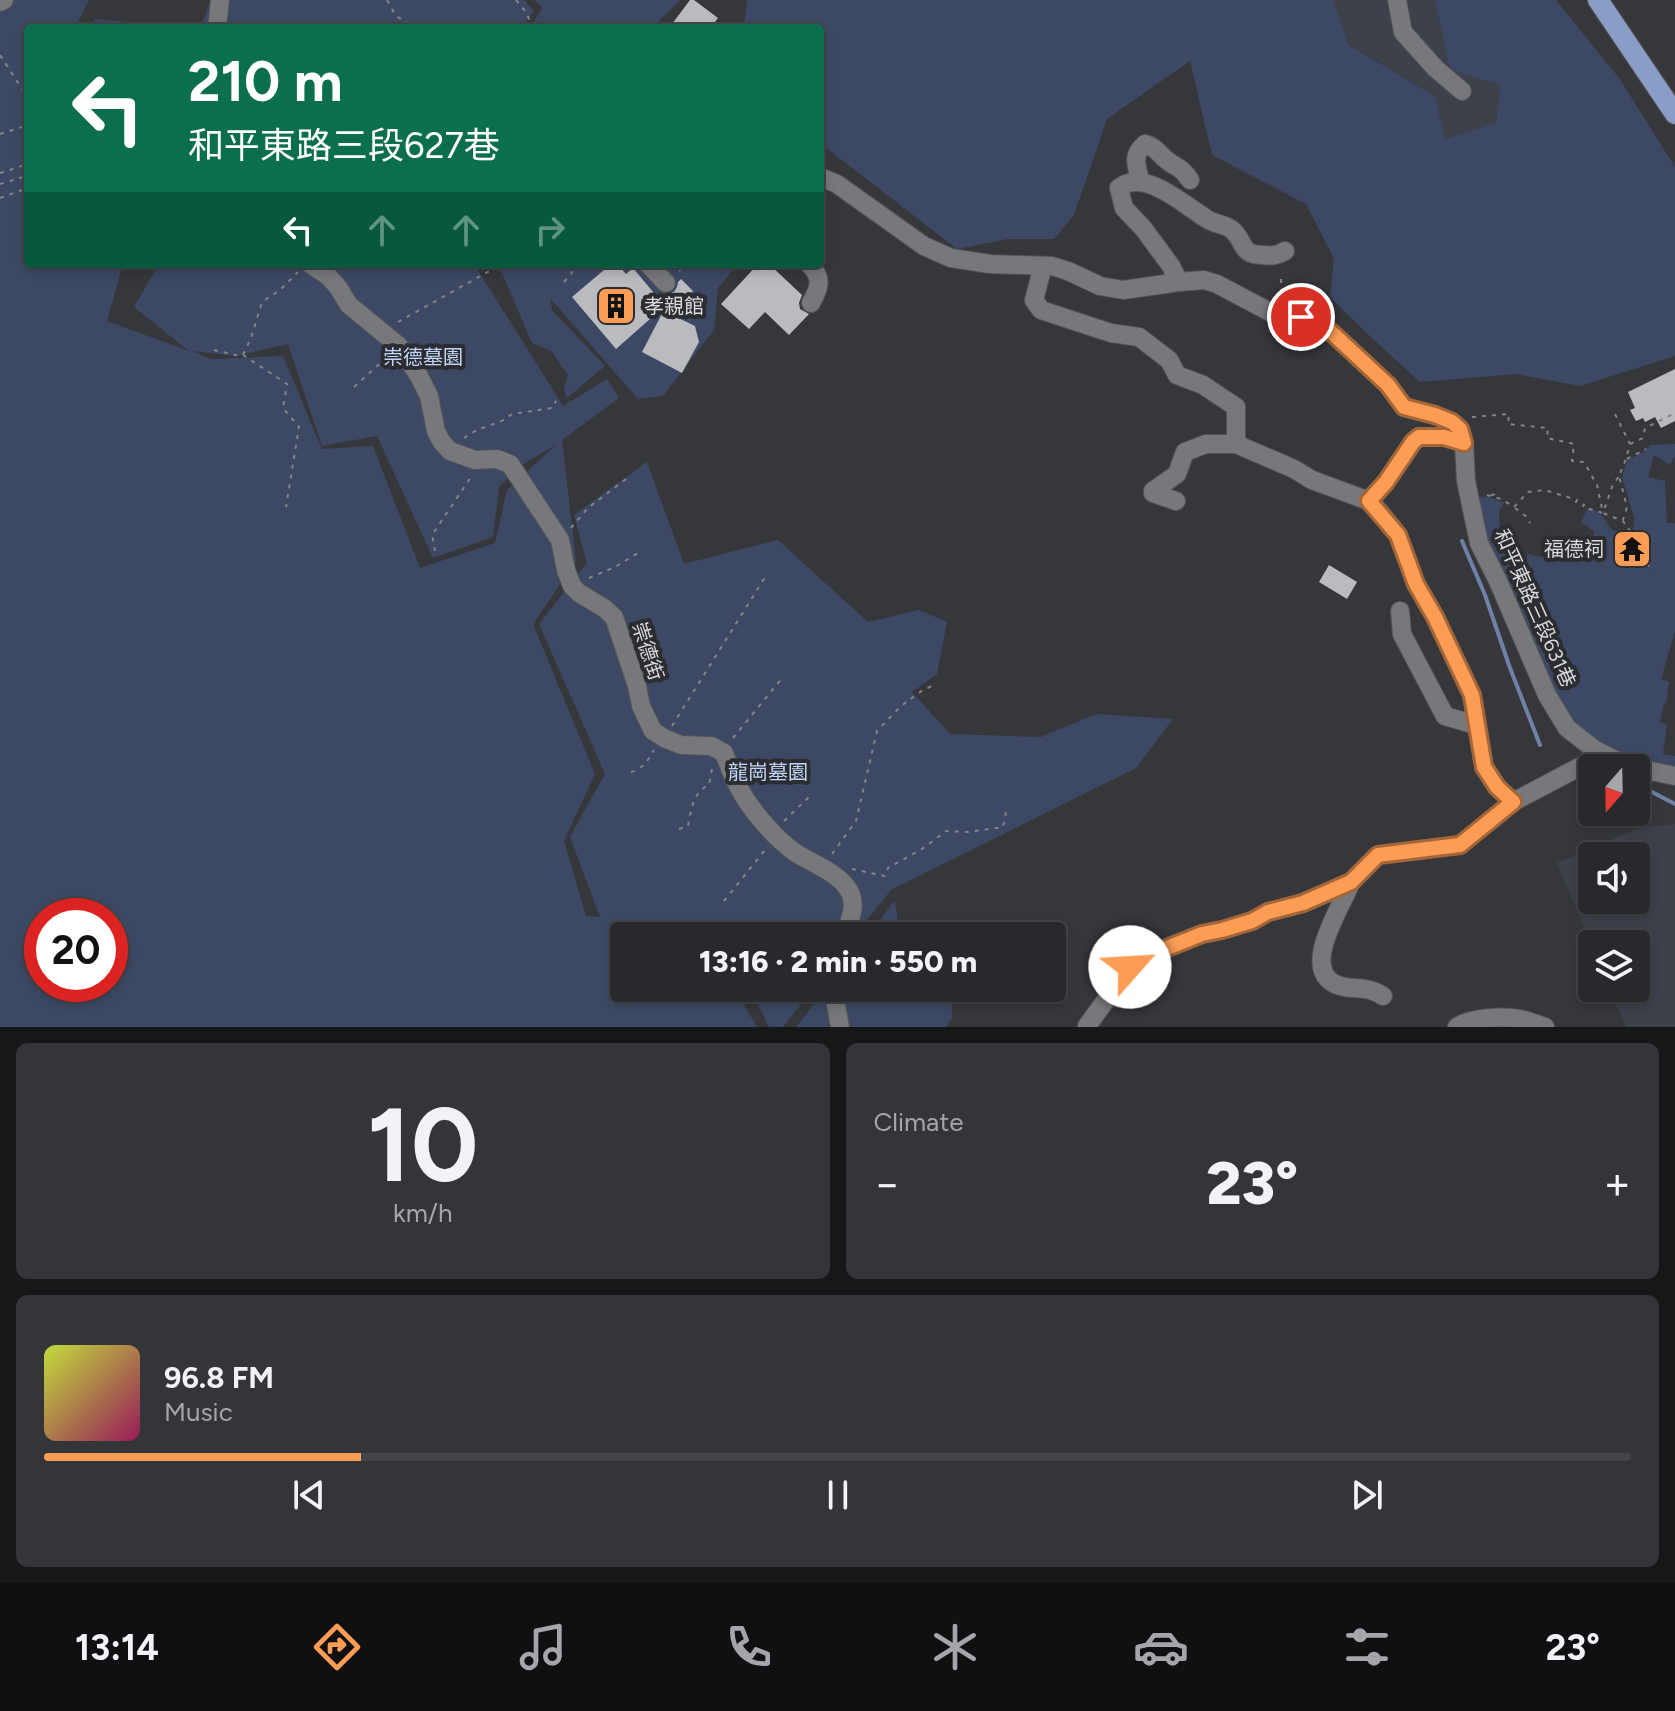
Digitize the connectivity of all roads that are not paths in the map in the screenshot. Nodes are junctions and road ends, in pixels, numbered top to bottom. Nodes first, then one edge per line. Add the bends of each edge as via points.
1 (220, 0) edge
2 (1397, 0) edge
3 (1598, 0) edge
4 (217, 24) edge
5 (1462, 91) dead end
6 (1675, 114) edge
7 (824, 179) edge
8 (1190, 180) dead end
9 (1140, 181) junction
10 (1285, 251) dead end
11 (1043, 266) junction
12 (308, 268) edge
13 (652, 268) edge
14 (813, 268) edge
15 (1179, 282) junction
16 (666, 283) dead end
17 (811, 303) dead end
18 (1462, 436) junction
19 (1236, 444) junction
20 (1176, 501) dead end
21 (1369, 501) junction
22 (1400, 611) dead end
23 (1476, 725) junction
24 (1578, 768) edge
25 (1675, 776) edge
26 (1650, 784) edge
27 (1675, 788) edge
28 (1513, 802) junction
29 (1351, 882) junction
30 (850, 922) edge
31 (1383, 996) dead end
32 (836, 1002) edge
33 (1087, 1026) edge
34 (840, 1027) edge
35 (1457, 1027) edge
36 (1545, 1027) edge

1 - 4 street
2 - 5 street via 1403,32
3 - 6 main road
7 - 11 street via 924,246 951,258
8 - 9 street via 1145,144 1135,158
9 - 10 street via 1231,229 1248,253 1277,256
9 - 15 street via 1119,188 1124,208
11 - 15 street via 1123,290
11 - 19 street via 1034,300 1041,310 1139,337 1169,360 1177,375 1236,407
12 - 30 street, 崇德街 via 328,276 349,305 399,346 429,396 436,431 450,451 510,464 560,540 572,586 614,617 641,706 659,744 728,747 735,781 775,835 849,889 854,904
13 - 16 street
14 - 17 street via 819,289
15 - 18 street via 1217,284 1270,312 1301,317 1330,331 1404,407 1452,422
18 - 21 street via 1419,437
18 - 25 street, 和平東路三段631巷 via 1479,543 1567,728 1613,759
19 - 20 street via 1206,444 1185,452 1177,474 1153,491
19 - 21 street
21 - 23 street via 1398,535 1416,584 1472,695
22 - 23 street via 1402,634 1445,716
23 - 28 street via 1484,767
24 - 28 street
26 - 27 street
28 - 29 street via 1460,845 1378,855
29 - 31 street via 1326,935 1326,977
29 - 33 street via 1147,956 1130,967
32 - 34 street
35 - 36 street via 1486,1018 1520,1019

